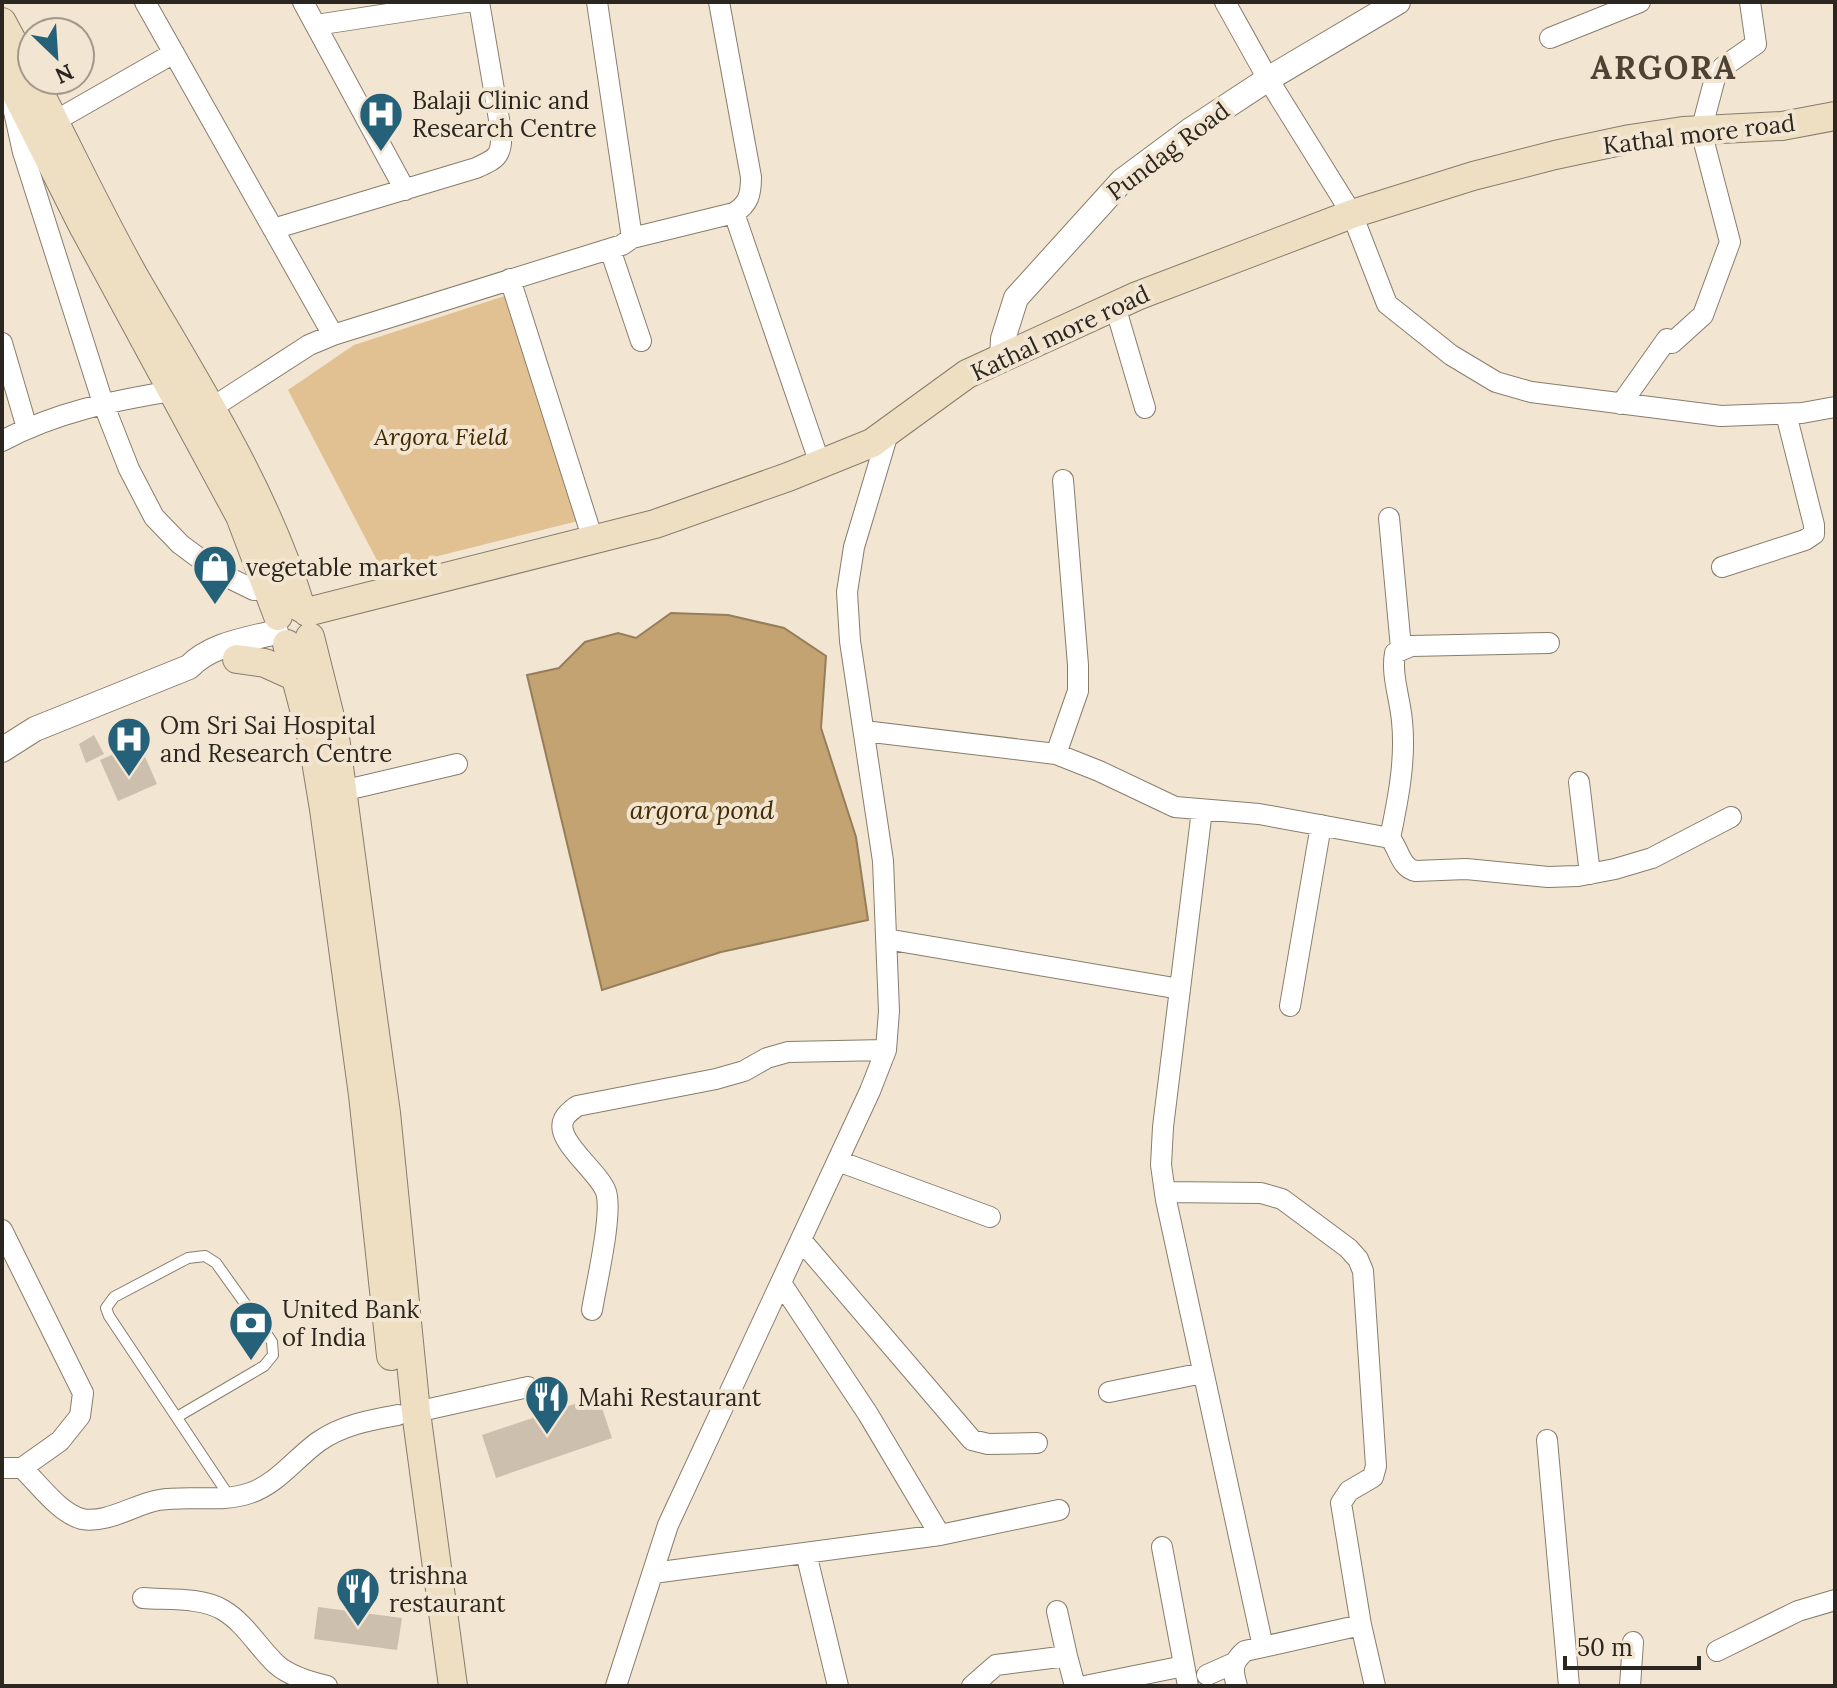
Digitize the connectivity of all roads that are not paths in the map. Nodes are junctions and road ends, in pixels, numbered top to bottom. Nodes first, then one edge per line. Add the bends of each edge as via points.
1 (146, 2) edge
2 (303, 2) edge
3 (466, 2) edge
4 (479, 2) edge
5 (597, 2) edge
6 (721, 2) edge
7 (1225, 2) edge
8 (1640, 2) edge
9 (1750, 2) edge
10 (1394, 3) edge
11 (2, 22) edge
12 (316, 25) junction
13 (1550, 38) dead end
14 (174, 53) junction
15 (16, 66) edge
16 (1268, 79) junction
17 (20, 96) edge
18 (28, 96) edge
19 (35, 96) edge
20 (1835, 116) edge
21 (55, 121) junction
22 (1701, 131) junction
23 (405, 190) junction
24 (734, 213) junction
25 (1352, 214) junction
26 (273, 229) junction
27 (632, 238) junction
28 (610, 249) junction
29 (510, 279) junction
30 (1115, 306) junction
31 (333, 335) junction
32 (641, 341) dead end
33 (2, 343) edge
34 (1002, 358) junction
35 (172, 391) junction
36 (103, 403) junction
37 (1621, 404) junction
38 (1835, 407) edge
39 (1145, 408) dead end
40 (210, 409) junction
41 (1786, 414) junction
42 (27, 428) junction
43 (889, 430) junction
44 (2, 441) edge
45 (820, 464) junction
46 (1063, 480) dead end
47 (1389, 518) dead end
48 (593, 540) junction
49 (1722, 567) dead end
50 (269, 588) junction
51 (292, 627) junction
52 (1549, 643) dead end
53 (1401, 648) junction
54 (237, 659) junction
55 (189, 667) junction
56 (296, 677) junction
57 (864, 731) junction
58 (2, 750) edge
59 (1056, 754) junction
60 (457, 764) dead end
61 (1579, 782) dead end
62 (342, 791) junction
63 (1202, 810) junction
64 (1731, 817) dead end
65 (1321, 825) junction
66 (1390, 838) junction
67 (1590, 874) junction
68 (886, 939) junction
69 (1180, 989) junction
70 (1290, 1006) dead end
71 (886, 1050) junction
72 (838, 1161) junction
73 (1165, 1192) junction
74 (990, 1217) dead end
75 (2, 1230) edge
76 (801, 1240) junction
77 (781, 1283) junction
78 (592, 1310) dead end
79 (1203, 1373) junction
80 (528, 1387) dead end
81 (1109, 1392) dead end
82 (407, 1413) junction
83 (177, 1417) junction
84 (1547, 1440) dead end
85 (1037, 1443) dead end
86 (12, 1468) edge
87 (229, 1496) junction
88 (1059, 1510) dead end
89 (940, 1535) junction
90 (1162, 1547) dead end
91 (806, 1553) junction
92 (653, 1573) junction
93 (143, 1598) dead end
94 (1835, 1600) edge
95 (1057, 1611) dead end
96 (1361, 1625) junction
97 (1633, 1642) dead end
98 (1263, 1647) junction
99 (1717, 1651) dead end
100 (1067, 1656) junction
101 (1234, 1663) junction
102 (1207, 1675) dead end
103 (1186, 1676) edge
104 (327, 1686) edge
105 (434, 1686) edge
106 (453, 1686) edge
107 (616, 1686) edge
108 (838, 1686) edge
109 (972, 1686) edge
110 (1075, 1686) edge
111 (1085, 1686) edge
112 (1237, 1686) edge
113 (1375, 1686) edge
114 (1569, 1686) edge
115 (1630, 1686) edge

1 - 14 street
2 - 12 street
3 - 12 street
4 - 23 street via 502,147 495,160
5 - 27 street
6 - 24 street via 751,177 751,194
7 - 16 street
8 - 13 street
9 - 22 street via 1756,44 1718,72
10 - 16 street, Pundag Road
11 - 15 main road
12 - 23 street
14 - 21 street
14 - 26 street
16 - 25 street
16 - 34 street, Pundag Road via 1111,191 1016,298
17 - 36 street via 23,152
18 - 35 main road via 82,224
19 - 21 main road
20 - 22 main road, Kathal more road via 1782,126
21 - 40 main road
22 - 25 main road, Kathal more road via 1555,155
22 - 37 street via 1730,242 1703,315 1670,341
23 - 26 street
24 - 27 street
24 - 45 street
25 - 30 main road, Kathal more road
25 - 37 street via 1387,304 1451,355 1509,386
26 - 31 street
27 - 28 street
28 - 29 street
28 - 32 street
29 - 31 street
29 - 48 street
30 - 34 main road, Kathal more road
30 - 39 street
31 - 40 street
33 - 42 street
34 - 43 main road, Kathal more road via 967,374
35 - 36 street
35 - 50 main road via 240,516
36 - 42 street
36 - 50 street via 154,517 219,573 254,590
37 - 41 street via 1721,416
38 - 41 street
40 - 51 main road via 286,557
41 - 49 street via 1814,534
42 - 44 street
43 - 45 main road, Kathal more road via 872,443
43 - 57 street via 854,547 847,592
45 - 48 main road, Kathal more road via 655,524
46 - 59 street via 1078,691
47 - 53 street
48 - 51 main road, Kathal more road
50 - 51 main road
51 - 54 street
51 - 55 street via 232,643 199,656
51 - 56 main road
51 - 62 main road via 330,712
52 - 53 street
53 - 66 street via 1393,664 1403,758
54 - 55 street
54 - 56 main road via 265,663
55 - 58 street via 35,729
56 - 82 main road via 313,743
57 - 59 street
57 - 68 street via 883,861
59 - 63 street via 1159,801
60 - 62 street
61 - 67 street
62 - 82 main road via 386,1113
63 - 65 street
63 - 69 street
64 - 67 street via 1652,858
65 - 66 street
65 - 70 street
66 - 67 street via 1410,870
68 - 69 street
68 - 71 street
69 - 73 street via 1163,1127
71 - 72 street
71 - 78 street via 788,1052 716,1079 577,1106 564,1117 562,1129 570,1145 607,1193
72 - 74 street
72 - 76 street
73 - 79 street
73 - 96 street via 1261,1193 1282,1199 1358,1259 1376,1466 1373,1477 1349,1491 1341,1503
75 - 86 street via 83,1393 80,1416 60,1441
76 - 77 street
76 - 85 street via 972,1440
77 - 89 street
77 - 92 street via 668,1525
79 - 81 street
79 - 98 street
80 - 82 street
82 - 87 street via 337,1431 274,1480 250,1494
82 - 105 main road
82 - 106 main road
83 - 83 lane via 106,1308 114,1297 161,1272 205,1256 216,1263 266,1333 273,1355 264,1366
83 - 87 lane
84 - 114 street
86 - 87 street via 81,1518 96,1519 160,1500
88 - 89 street
89 - 91 street
90 - 103 street
91 - 92 street
91 - 108 street
92 - 107 street
93 - 104 street via 223,1610 278,1666
94 - 99 street via 1798,1611
95 - 100 street
96 - 98 street
96 - 113 street
97 - 115 street
98 - 101 street via 1245,1651
100 - 109 street via 996,1665
100 - 110 street
101 - 102 street
101 - 112 street
103 - 111 street

